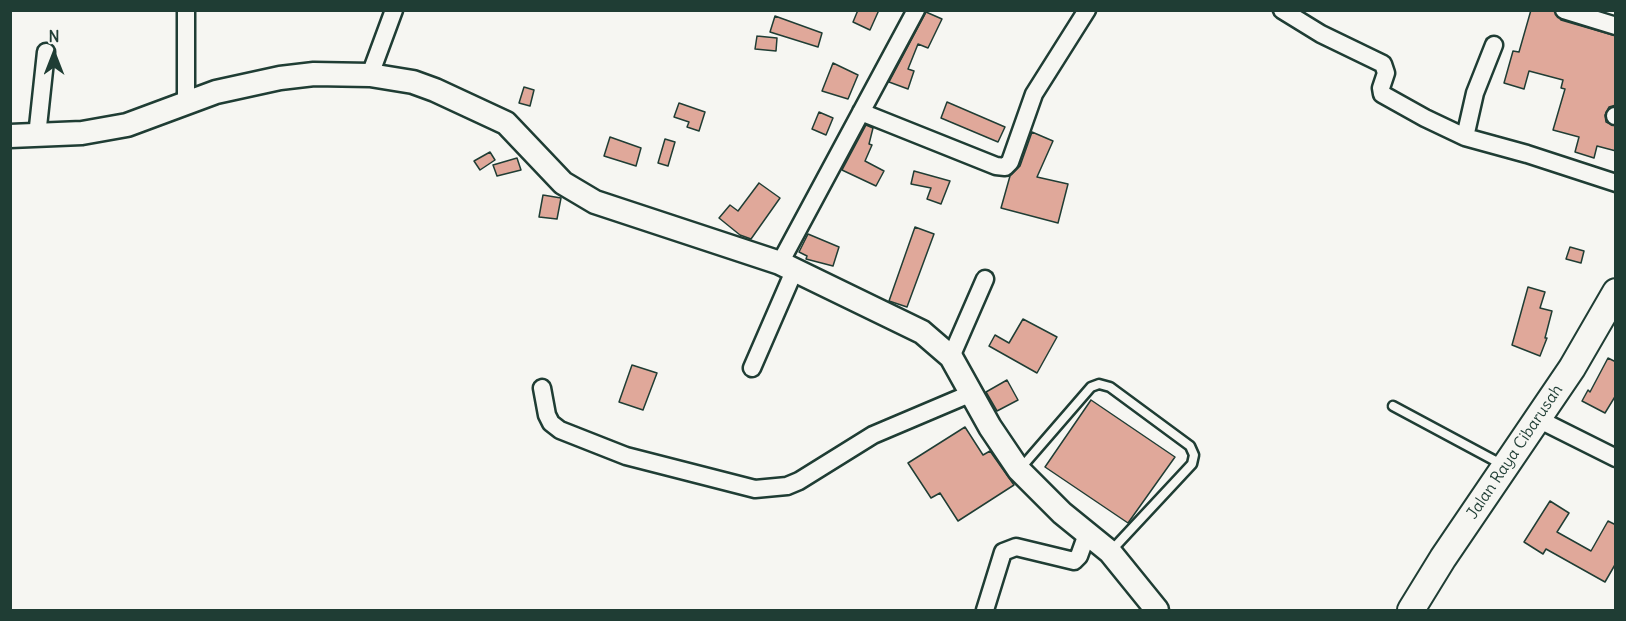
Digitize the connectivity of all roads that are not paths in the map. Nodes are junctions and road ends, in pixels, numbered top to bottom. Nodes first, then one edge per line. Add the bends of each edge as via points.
1 (186, 10) edge
2 (394, 10) edge
3 (916, 10) edge
4 (1087, 10) edge
5 (1282, 10) edge
6 (1564, 10) edge
7 (1616, 26) edge
8 (1494, 45) dead end
9 (46, 52) dead end
10 (370, 75) junction
11 (186, 103) junction
12 (861, 112) junction
13 (10, 136) edge
14 (37, 136) junction
15 (1465, 137) junction
16 (1616, 183) edge
17 (787, 266) junction
18 (985, 279) dead end
19 (1616, 292) edge
20 (1616, 302) edge
21 (951, 357) junction
22 (752, 368) dead end
23 (542, 388) dead end
24 (972, 393) junction
25 (1393, 406) dead end
26 (1540, 420) junction
27 (1616, 458) edge
28 (1506, 466) junction
29 (1019, 470) junction
30 (1088, 534) junction
31 (1110, 552) junction
32 (985, 610) edge
33 (1157, 610) edge
34 (1411, 610) edge
35 (1416, 610) edge

1 - 11 street
2 - 10 street
3 - 12 street
4 - 12 street via 1034,94 1005,167
5 - 15 street via 1383,64 1386,73 1382,94
6 - 7 street
8 - 15 street via 1475,93
9 - 14 street
10 - 11 street via 280,78 243,84
10 - 17 street via 413,82 489,113 524,139 563,183 595,202
11 - 14 street via 127,125
12 - 17 street
13 - 14 street
15 - 16 street
17 - 21 street via 912,325
17 - 22 street
18 - 21 street
19 - 26 main road, Jalan Raya Cibarusah
20 - 26 main road, Jalan Raya Cibarusah via 1577,369
21 - 24 street
23 - 24 street via 547,415 560,430 626,456 755,489 799,482 873,435
24 - 29 street
25 - 28 lane
26 - 27 street
26 - 28 main road, Jalan Raya Cibarusah
26 - 35 main road, Jalan Raya Cibarusah
28 - 34 main road, Jalan Raya Cibarusah
29 - 30 street
29 - 31 lane via 1091,387 1099,384 1110,387 1190,446 1192,464
30 - 31 street
30 - 32 street via 1074,561 1016,547 1003,552
31 - 33 street

